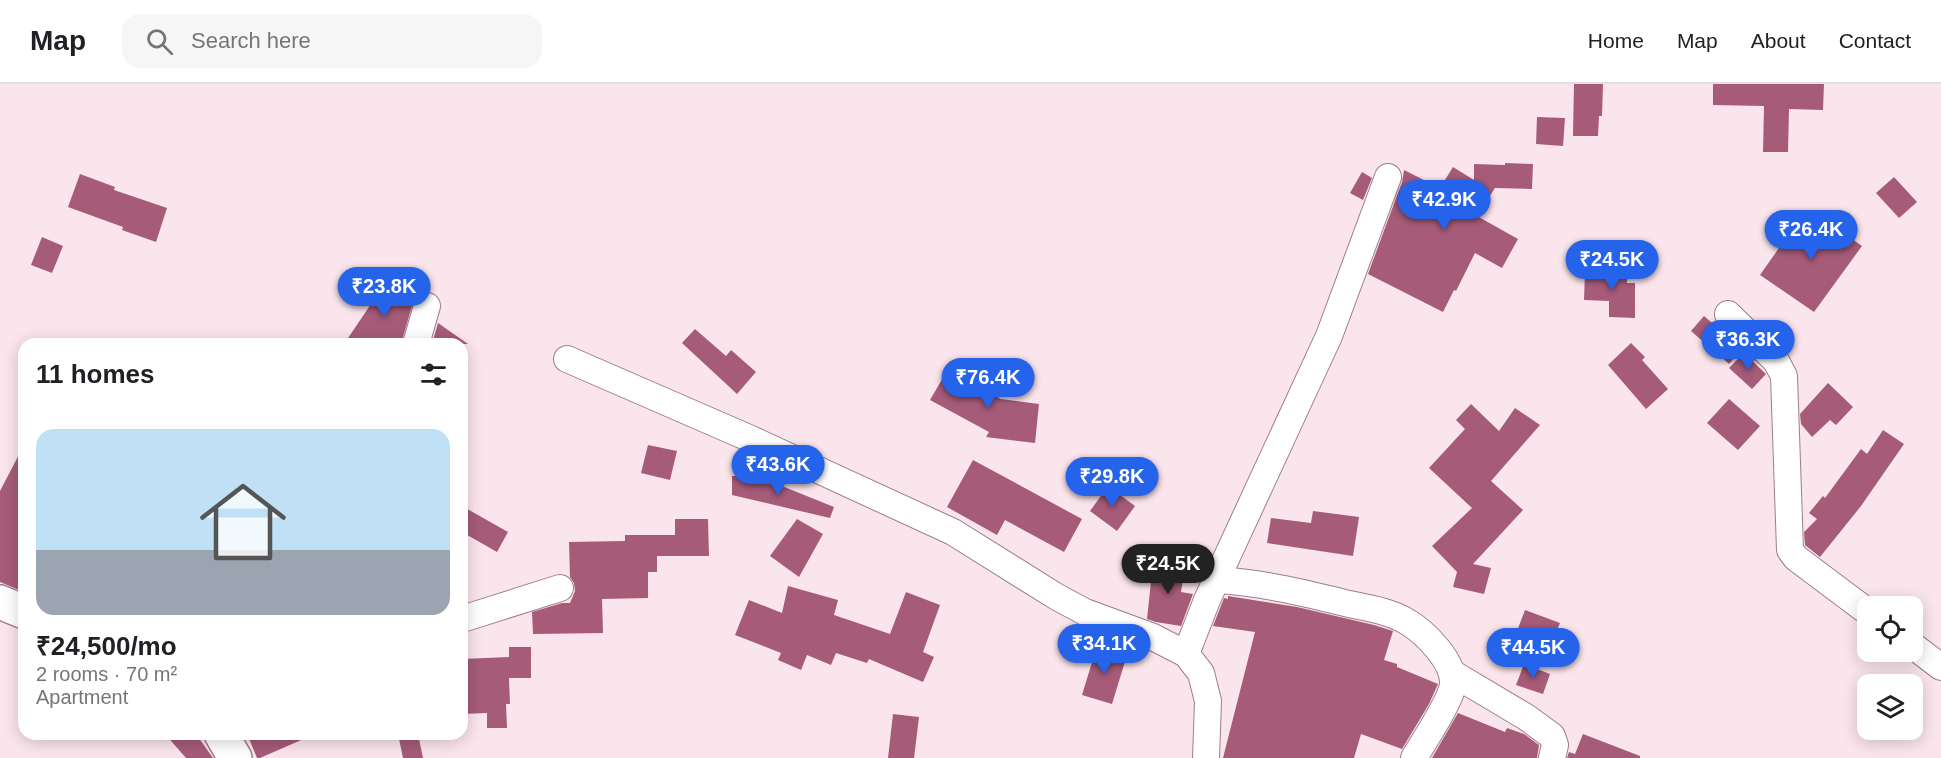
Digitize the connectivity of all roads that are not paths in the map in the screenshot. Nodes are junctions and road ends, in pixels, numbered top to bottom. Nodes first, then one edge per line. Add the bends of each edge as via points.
1 (1388, 177) dead end
2 (427, 306) dead end
3 (1728, 314) dead end
4 (418, 338) edge
5 (567, 359) dead end
6 (1218, 580) junction
7 (560, 588) dead end
8 (0, 602) edge
9 (1857, 604) edge
10 (18, 610) edge
11 (468, 617) edge
12 (1923, 653) edge
13 (1186, 654) junction
14 (1941, 667) edge
15 (1452, 673) junction
16 (224, 740) edge
17 (235, 758) edge
18 (1206, 758) edge
19 (1414, 758) edge
20 (1552, 758) edge

1 - 6 street via 1329,336
2 - 4 street
3 - 9 street via 1776,361 1784,376 1790,550
5 - 13 street via 953,532 1085,612 1153,637
6 - 13 street
6 - 15 street via 1286,589 1386,613 1406,621 1431,642
7 - 11 street
8 - 10 highway
12 - 14 street
13 - 18 street via 1201,673 1208,701
15 - 19 street via 1453,686
15 - 20 street via 1552,736
16 - 17 highway

